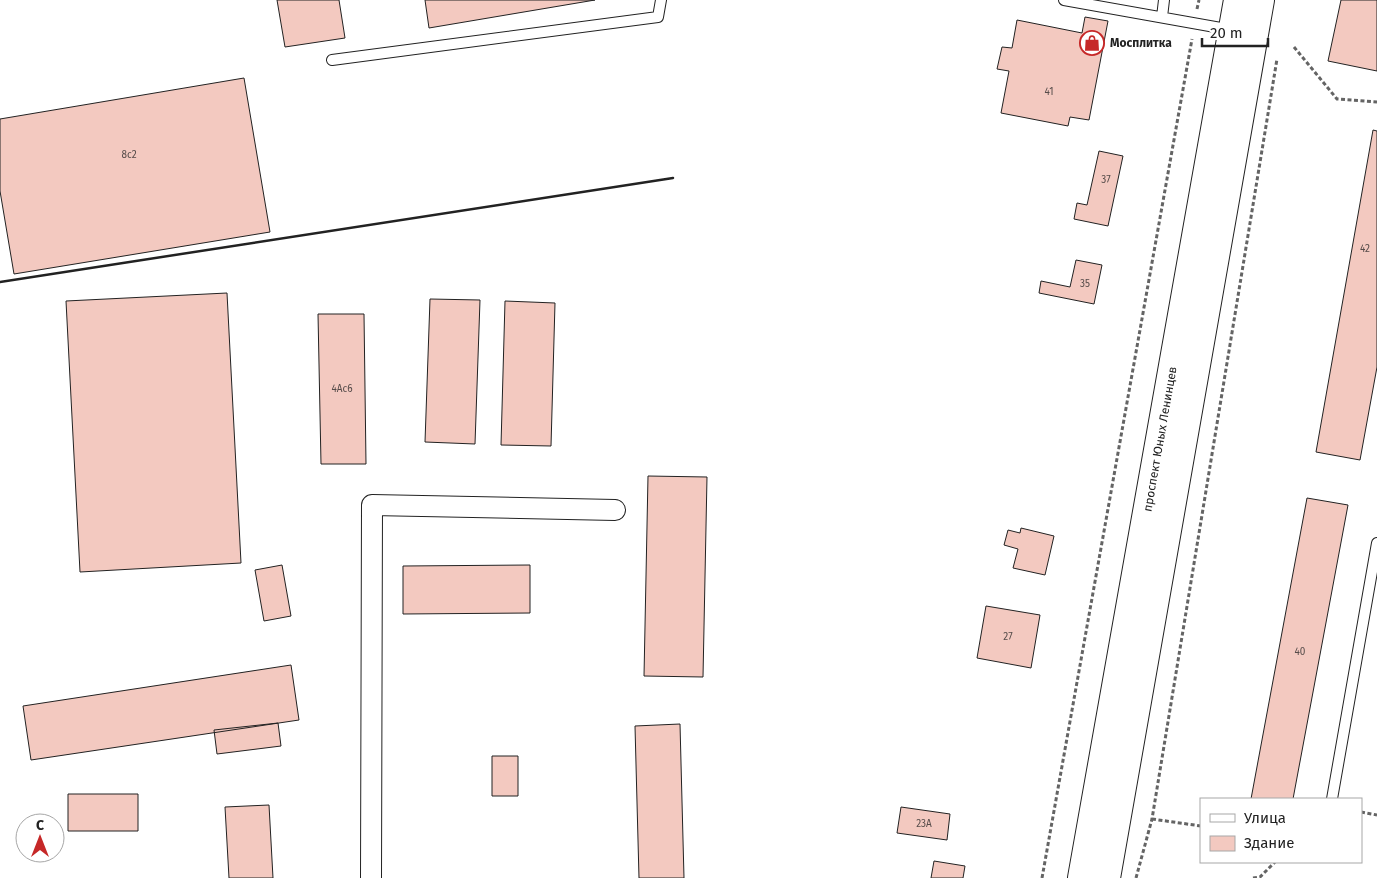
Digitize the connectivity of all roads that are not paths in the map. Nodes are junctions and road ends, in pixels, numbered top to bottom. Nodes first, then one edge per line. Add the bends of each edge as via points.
1 (661, 0) edge
2 (1064, 0) edge
3 (1164, 0) edge
4 (1238, 0) edge
5 (1260, 0) edge
6 (1162, 17) junction
7 (1232, 30) junction
8 (332, 60) dead end
9 (615, 510) dead end
10 (1377, 543) edge
11 (1332, 798) edge
12 (371, 878) edge
13 (1082, 878) edge
14 (1106, 878) edge

1 - 8 lane via 658,16
2 - 6 lane
3 - 6 lane
4 - 7 main road, проспект Юных Ленинцев
5 - 14 main road, проспект Юных Ленинцев
6 - 7 lane
7 - 13 main road, проспект Юных Ленинцев
9 - 12 street via 372,505
10 - 11 lane

